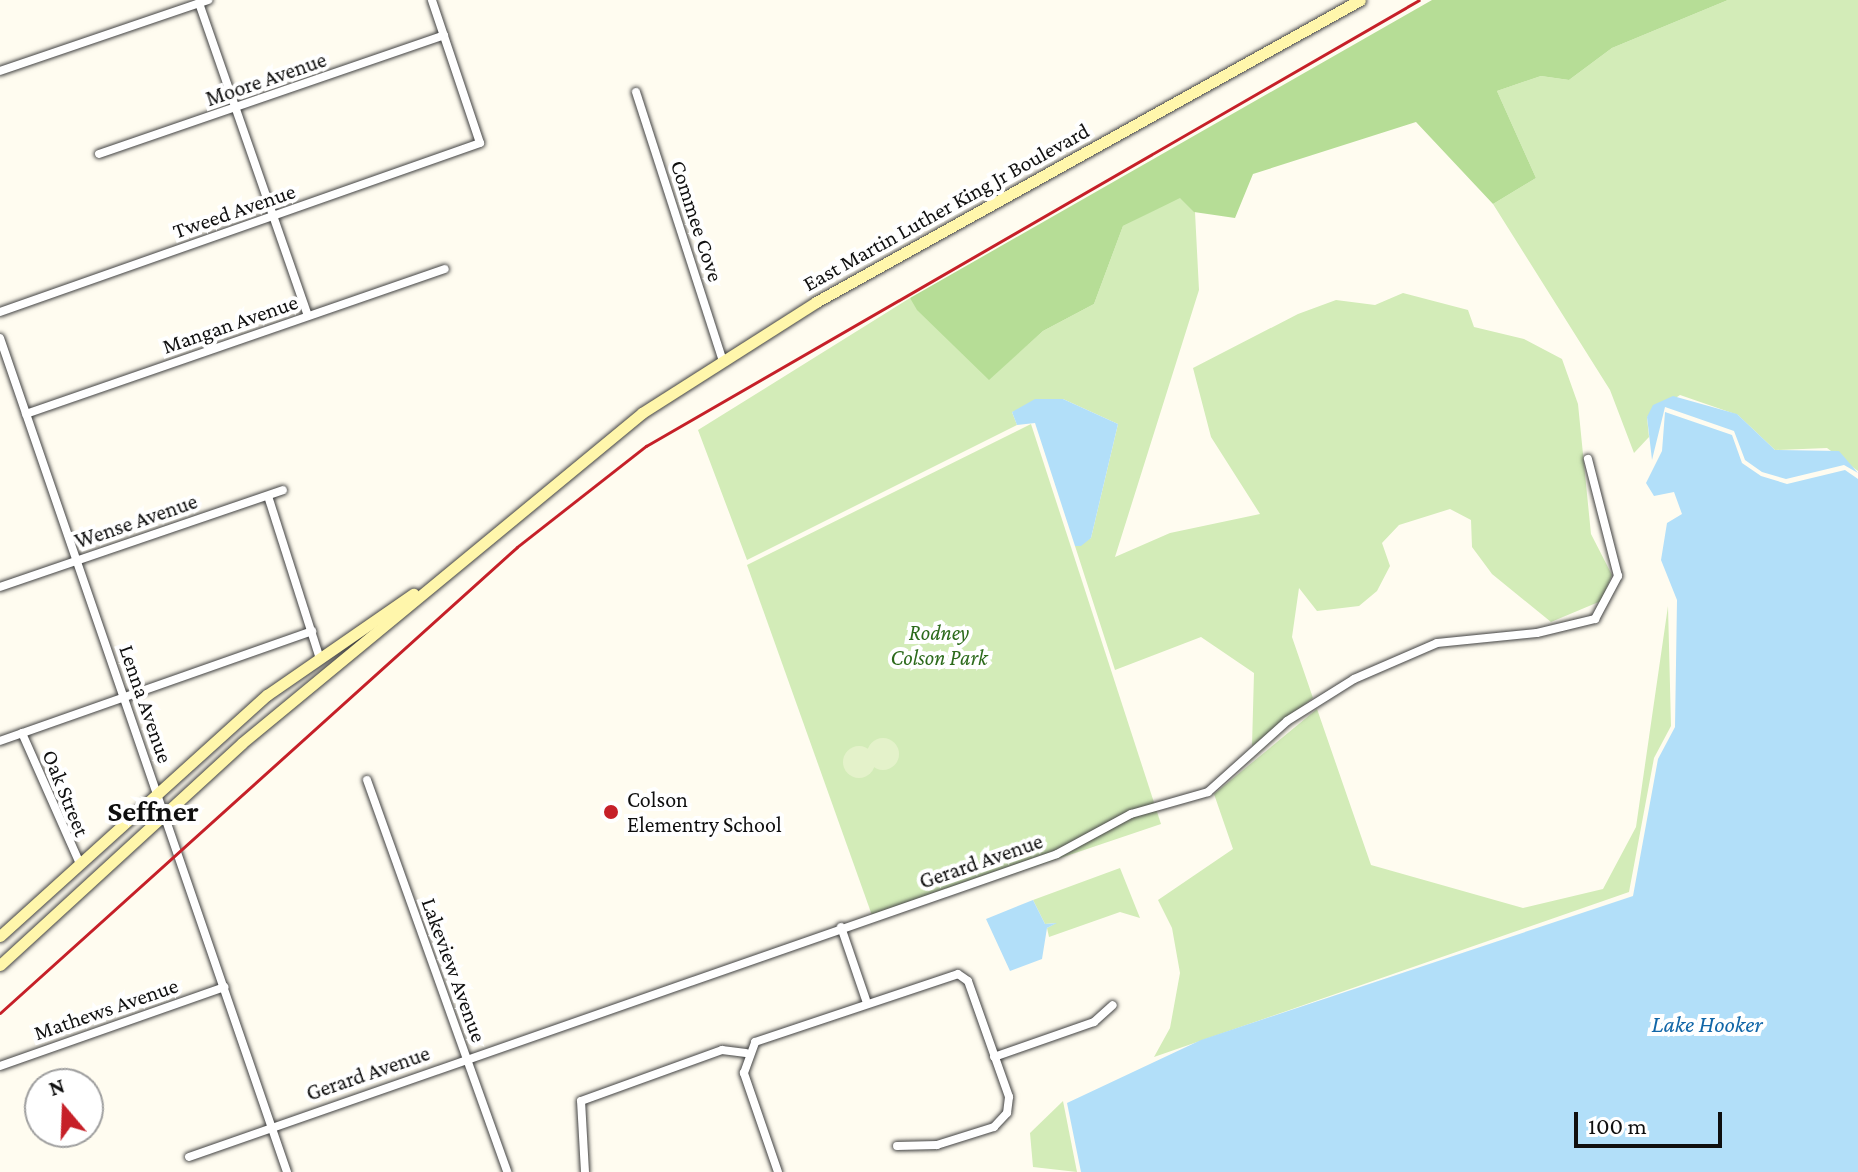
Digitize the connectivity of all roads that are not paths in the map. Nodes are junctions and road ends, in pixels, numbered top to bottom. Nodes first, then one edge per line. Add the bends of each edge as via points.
1 (432, 0) edge
2 (1360, 0) edge
3 (203, 2) edge
4 (444, 35) junction
5 (0, 71) edge
6 (636, 92) dead end
7 (239, 108) junction
8 (99, 154) dead end
9 (276, 215) junction
10 (445, 269) dead end
11 (0, 312) edge
12 (308, 316) junction
13 (0, 338) edge
14 (723, 361) junction
15 (26, 414) junction
16 (1588, 459) dead end
17 (283, 490) dead end
18 (268, 496) junction
19 (77, 560) junction
20 (452, 566) junction
21 (0, 587) edge
22 (312, 631) junction
23 (319, 656) junction
24 (126, 697) junction
25 (22, 733) junction
26 (0, 741) edge
27 (367, 780) dead end
28 (158, 796) junction
29 (166, 813) junction
30 (80, 864) junction
31 (841, 927) junction
32 (0, 936) edge
33 (0, 965) edge
34 (224, 987) junction
35 (866, 1000) junction
36 (1113, 1005) dead end
37 (746, 1053) junction
38 (994, 1057) junction
39 (467, 1058) junction
40 (0, 1066) edge
41 (270, 1125) junction
42 (897, 1146) dead end
43 (189, 1157) dead end
44 (287, 1172) edge
45 (507, 1172) edge
46 (585, 1172) edge
47 (778, 1172) edge

1 - 4 street
2 - 14 main road, East Martin Luther King Jr Boulevard
3 - 5 street
3 - 7 street
4 - 7 street, Moore Avenue
4 - 9 street, Tweed Avenue via 480,143
6 - 14 street, Commee Cove
7 - 8 street, Moore Avenue
7 - 9 street
9 - 11 street, Tweed Avenue
9 - 12 street
10 - 12 street, Mangan Avenue
12 - 15 street, Mangan Avenue
13 - 15 street, Lenna Avenue
14 - 20 main road, East Martin Luther King Jr Boulevard via 565,471
15 - 19 street, Lenna Avenue
16 - 31 street, Gerard Avenue via 1618,576 1595,619 1537,633 1437,643 1354,679 1287,721 1208,792 1131,814 1057,854
17 - 18 street, Wense Avenue
18 - 19 street, Wense Avenue
18 - 22 street
19 - 21 street, Wense Avenue
19 - 24 street, Lenna Avenue
20 - 23 main road
20 - 29 main road
22 - 23 street
22 - 24 street
23 - 28 main road
24 - 25 street
24 - 28 street, Lenna Avenue
25 - 26 street
25 - 30 street, Oak Street
27 - 39 street, Lakeview Avenue
28 - 29 street, Lenna Avenue
28 - 30 main road
29 - 33 main road
29 - 34 street, Lenna Avenue
30 - 32 main road
31 - 35 street
31 - 39 street, Gerard Avenue
34 - 40 street, Mathews Avenue
34 - 41 street, Lenna Avenue
35 - 37 street via 766,1035
35 - 38 street via 958,974 968,981
36 - 38 street via 1094,1022
37 - 46 street via 722,1050 581,1101
37 - 47 street via 744,1073
38 - 42 street via 1009,1097 1007,1113 994,1127 937,1145
39 - 41 street, Gerard Avenue
39 - 45 street, Lakeview Avenue
41 - 43 street, Gerard Avenue
41 - 44 street, Lenna Avenue

